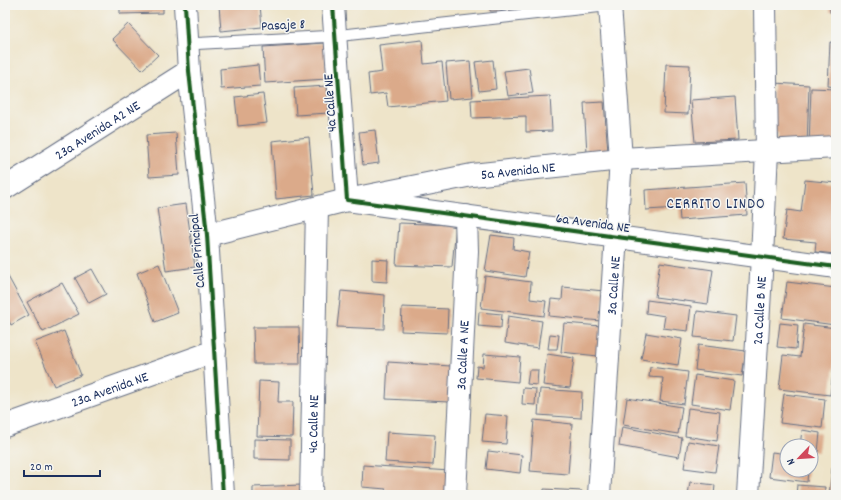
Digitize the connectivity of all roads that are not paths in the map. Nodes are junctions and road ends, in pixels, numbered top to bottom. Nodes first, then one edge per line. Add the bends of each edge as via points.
1 (185, 5) edge
2 (333, 5) edge
3 (612, 5) edge
4 (765, 5) edge
5 (335, 36) junction
6 (188, 44) junction
7 (189, 71) junction
8 (836, 147) edge
9 (767, 151) junction
10 (621, 159) junction
11 (5, 188) edge
12 (347, 200) junction
13 (317, 208) junction
14 (466, 216) junction
15 (207, 235) junction
16 (615, 236) junction
17 (762, 256) junction
18 (836, 266) edge
19 (215, 351) junction
20 (5, 426) edge
21 (223, 495) edge
22 (311, 495) edge
23 (455, 495) edge
24 (599, 495) edge
25 (748, 495) edge

1 - 6 street, Calle Principal
2 - 5 street, 4a Calle NE
3 - 5 lane, Pasaje 8
3 - 10 street, 3a Calle NE
4 - 9 street, 2a Calle B NE
5 - 6 lane, Pasaje 8
5 - 12 street, 4a Calle NE
6 - 7 street, Calle Principal
7 - 11 street, 23a Avenida A2 NE
7 - 15 street, Calle Principal
8 - 9 street, 5a Avenida NE
9 - 10 street, 5a Avenida NE
9 - 17 street, 2a Calle B NE
10 - 12 street, 5a Avenida NE via 472,176
10 - 16 street, 3a Calle NE
12 - 13 street, 5a Avenida NE
12 - 14 street, 6a Avenida NE
13 - 15 street, 5a Avenida NE
13 - 22 street, 4a Calle NE
14 - 16 street, 6a Avenida NE
14 - 23 street, 3a Calle A NE via 467,252
15 - 19 street, Calle Principal
16 - 17 street, 6a Avenida NE
16 - 24 street, 3a Calle NE
17 - 18 street, 6a Avenida NE
17 - 25 street, 2a Calle B NE
19 - 20 street, 23a Avenida NE
19 - 21 street, Calle Principal

